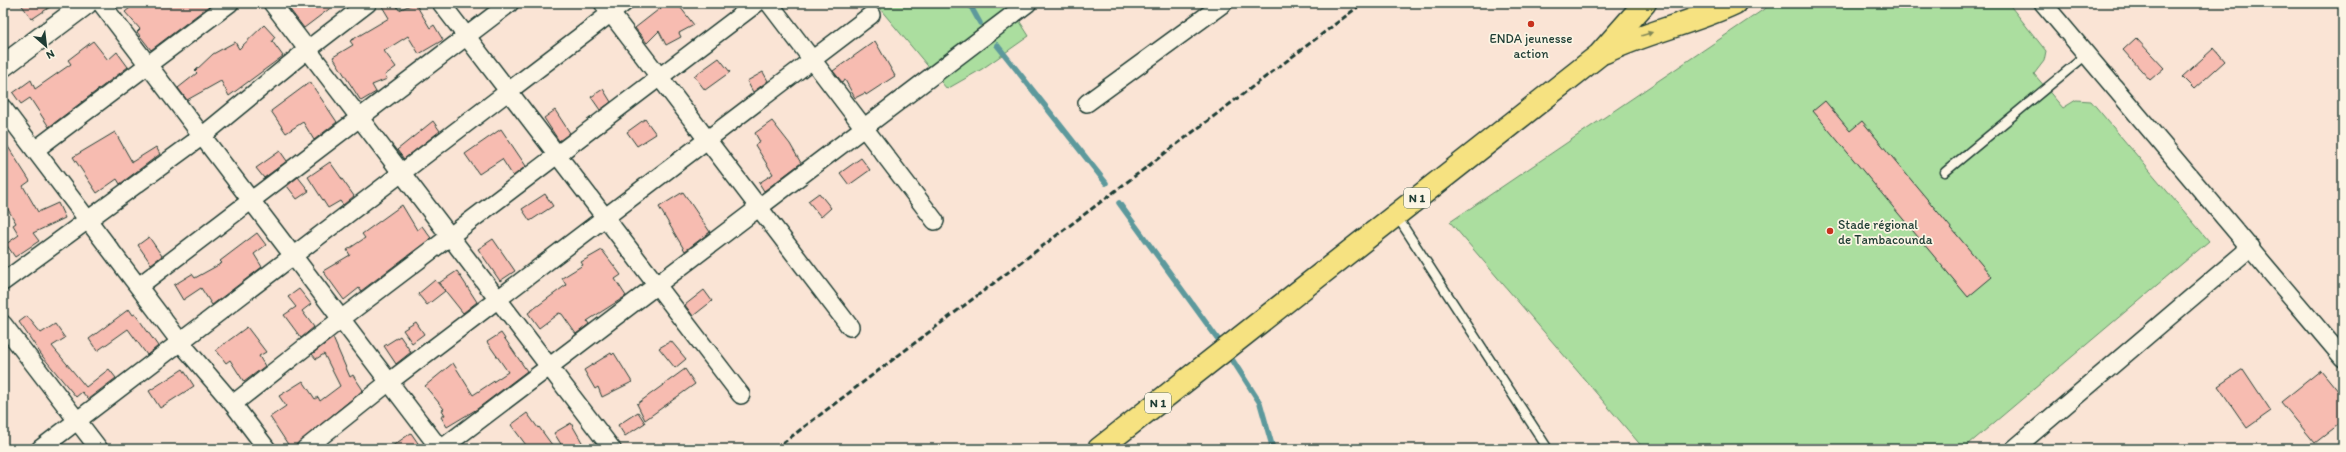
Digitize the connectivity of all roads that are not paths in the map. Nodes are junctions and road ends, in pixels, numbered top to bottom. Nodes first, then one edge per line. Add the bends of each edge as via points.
1 (87, 3) edge
2 (101, 3) edge
3 (230, 3) edge
4 (272, 3) edge
5 (368, 3) edge
6 (441, 3) edge
7 (510, 3) edge
8 (756, 3) edge
9 (769, 3) edge
10 (1028, 3) edge
11 (1224, 3) edge
12 (1645, 3) edge
13 (1735, 3) edge
14 (2042, 3) edge
15 (613, 6) edge
16 (872, 15) dead end
17 (467, 36) junction
18 (307, 50) junction
19 (1599, 55) junction
20 (2085, 56) junction
21 (812, 61) junction
22 (148, 65) junction
23 (3, 66) edge
24 (659, 77) junction
25 (509, 91) junction
26 (1087, 103) dead end
27 (3, 108) edge
28 (359, 118) junction
29 (864, 129) junction
30 (201, 137) junction
31 (708, 140) junction
32 (36, 150) junction
33 (557, 154) junction
34 (1945, 172) dead end
35 (401, 173) junction
36 (250, 200) junction
37 (760, 208) junction
38 (1396, 215) junction
39 (606, 218) junction
40 (88, 219) junction
41 (935, 221) dead end
42 (450, 236) junction
43 (2250, 247) junction
44 (293, 255) junction
45 (3, 282) edge
46 (657, 285) junction
47 (138, 286) junction
48 (498, 300) junction
49 (341, 319) junction
50 (3, 324) edge
51 (850, 327) dead end
52 (181, 343) junction
53 (2343, 358) edge
54 (550, 367) junction
55 (389, 382) junction
56 (741, 396) dead end
57 (233, 404) junction
58 (77, 420) junction
59 (40, 449) edge
60 (99, 449) edge
61 (267, 449) edge
62 (305, 449) edge
63 (441, 449) edge
64 (612, 449) edge
65 (1099, 449) edge
66 (1548, 449) edge
67 (2014, 449) edge

1 - 23 street
2 - 22 street
3 - 22 street
4 - 18 street
5 - 18 street
6 - 17 street
7 - 17 street
8 - 24 street
9 - 21 street
10 - 29 street
11 - 26 street
12 - 19 highway, N 1
19 -> 13 highway, N 1 via 1633,38
14 - 20 street
15 - 24 street
15 - 25 street
16 - 21 street
17 - 25 street
17 - 28 street
18 - 28 street
18 - 30 street
19 - 38 highway, N 1
20 - 34 lane
20 - 43 street
21 - 29 street
21 - 31 street
22 - 30 street
22 - 32 street
24 - 31 street
24 - 33 street
25 - 33 street
25 - 35 street
27 - 32 street
28 - 35 street
28 - 36 street
29 - 37 street
29 - 41 street
30 - 36 street
30 - 40 street
31 - 37 street
31 - 39 street
32 - 40 street
33 - 39 street
33 - 42 street
35 - 42 street
35 - 44 street
36 - 44 street
36 - 47 street
37 - 46 street
37 - 51 street
38 - 65 highway, N 1
38 - 66 lane
39 - 46 street
39 - 48 street
40 - 45 street
40 - 47 street
42 - 48 street
42 - 49 street
43 - 53 street
43 - 67 street
44 - 49 street
44 - 52 street
46 - 54 street
46 - 56 street
47 - 52 street
48 - 54 street
48 - 55 street
49 - 55 street
49 - 57 street
50 - 58 street
52 - 57 street
52 - 58 street
54 - 63 street
54 - 64 street
55 - 62 street
55 - 63 street
57 - 61 street
58 - 59 street
58 - 60 street

